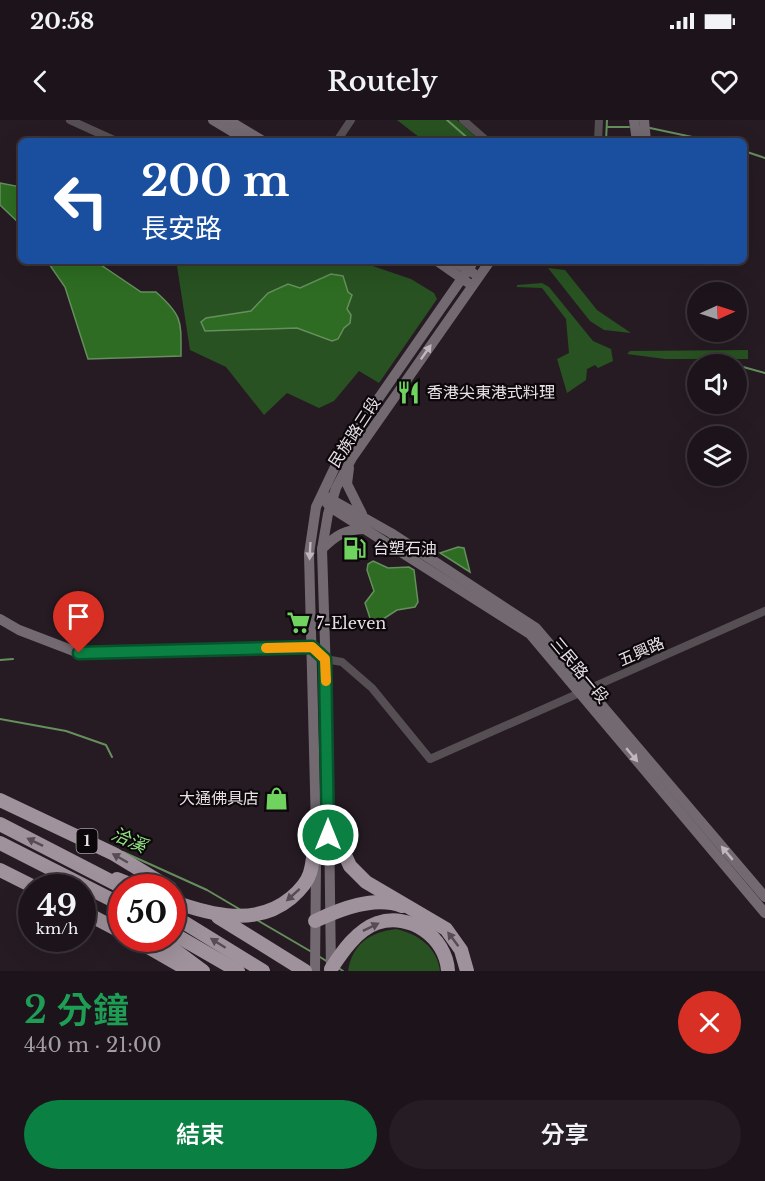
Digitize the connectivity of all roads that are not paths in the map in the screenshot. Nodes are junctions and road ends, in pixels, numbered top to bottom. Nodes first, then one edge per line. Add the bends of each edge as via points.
1 (70, 120) edge
2 (213, 120) edge
3 (228, 120) edge
4 (351, 120) edge
5 (463, 120) edge
6 (599, 120) edge
7 (109, 138) edge
8 (243, 138) edge
9 (258, 138) edge
10 (339, 138) edge
11 (484, 138) edge
12 (598, 138) edge
13 (443, 264) edge
14 (456, 264) edge
15 (472, 264) edge
16 (488, 264) edge
17 (465, 274) junction
18 (478, 276) junction
19 (471, 286) junction
20 (352, 458) junction
21 (321, 494) junction
22 (332, 503) junction
23 (364, 517) junction
24 (367, 529) junction
25 (322, 549) junction
26 (765, 612) edge
27 (0, 619) edge
28 (312, 647) junction
29 (325, 659) junction
30 (585, 691) junction
31 (0, 800) edge
32 (322, 820) junction
33 (0, 824) edge
34 (0, 843) edge
35 (63, 855) junction
36 (0, 870) edge
37 (56, 872) junction
38 (59, 874) edge
39 (108, 874) edge
40 (147, 874) edge
41 (18, 879) edge
42 (108, 879) edge
43 (765, 897) edge
44 (108, 898) edge
45 (186, 898) edge
46 (186, 905) edge
47 (765, 913) edge
48 (330, 914) junction
49 (426, 916) junction
50 (315, 921) junction
51 (186, 924) edge
52 (186, 941) edge
53 (157, 952) edge
54 (177, 952) edge
55 (331, 970) edge
56 (190, 971) edge
57 (203, 971) edge
58 (238, 971) edge
59 (263, 971) edge
60 (306, 971) edge
61 (315, 971) edge
62 (448, 971) edge
63 (467, 971) edge

1 - 7 street
2 - 8 street
3 - 9 street
4 - 10 street
5 - 11 street
6 - 12 street
13 - 17 street
14 - 17 street
15 - 17 street, 民族路三段
16 - 18 street, 民族路三段
17 - 18 street
17 - 19 street
17 - 21 street, 民族路三段 via 344,448
18 - 19 street, 民族路三段
20 -> 19 street, 民族路三段
20 - 22 street, 民族路三段
20 - 23 street, 三民路一段 via 347,484
21 - 22 street, 三民路一段
21 -> 28 street, 民族路三段 via 309,554
22 - 23 street, 三民路一段
22 - 24 street, 三民路一段
22 - 25 street, 民族路三段
23 - 30 street, 三民路一段 via 536,628
24 - 25 street via 337,534
24 - 30 street, 三民路一段 via 530,634
25 - 29 street, 民族路三段
26 - 30 street, 五興路
27 - 28 street via 79,653
28 - 29 street
28 - 32 street, 民族路三段
29 - 30 street, 五興路 via 342,662 372,688 430,759
29 - 32 street, 民族路三段
43 -> 30 street, 三民路一段
30 -> 47 street, 三民路一段
40 -> 31 highway, 1 via 114,854
32 -> 46 highway via 310,875 278,907 262,913 226,916
32 - 48 street, 民族路三段
32 - 49 highway via 350,866 366,882
32 - 50 street, 民族路三段
35 -> 33 highway, 1
34 - 37 highway
35 - 39 highway
35 - 42 highway, 1
36 - 41 highway
37 - 38 highway
37 - 44 highway
45 - 60 highway, 1
48 - 49 highway via 395,903
48 - 50 highway
48 - 55 street, 民族路三段
63 -> 49 highway via 461,950 446,930
50 - 61 street, 民族路三段
59 -> 51 highway
52 - 58 highway
53 - 56 highway
54 - 57 highway
55 -> 62 highway via 362,932 395,920 413,923 429,932 441,946

